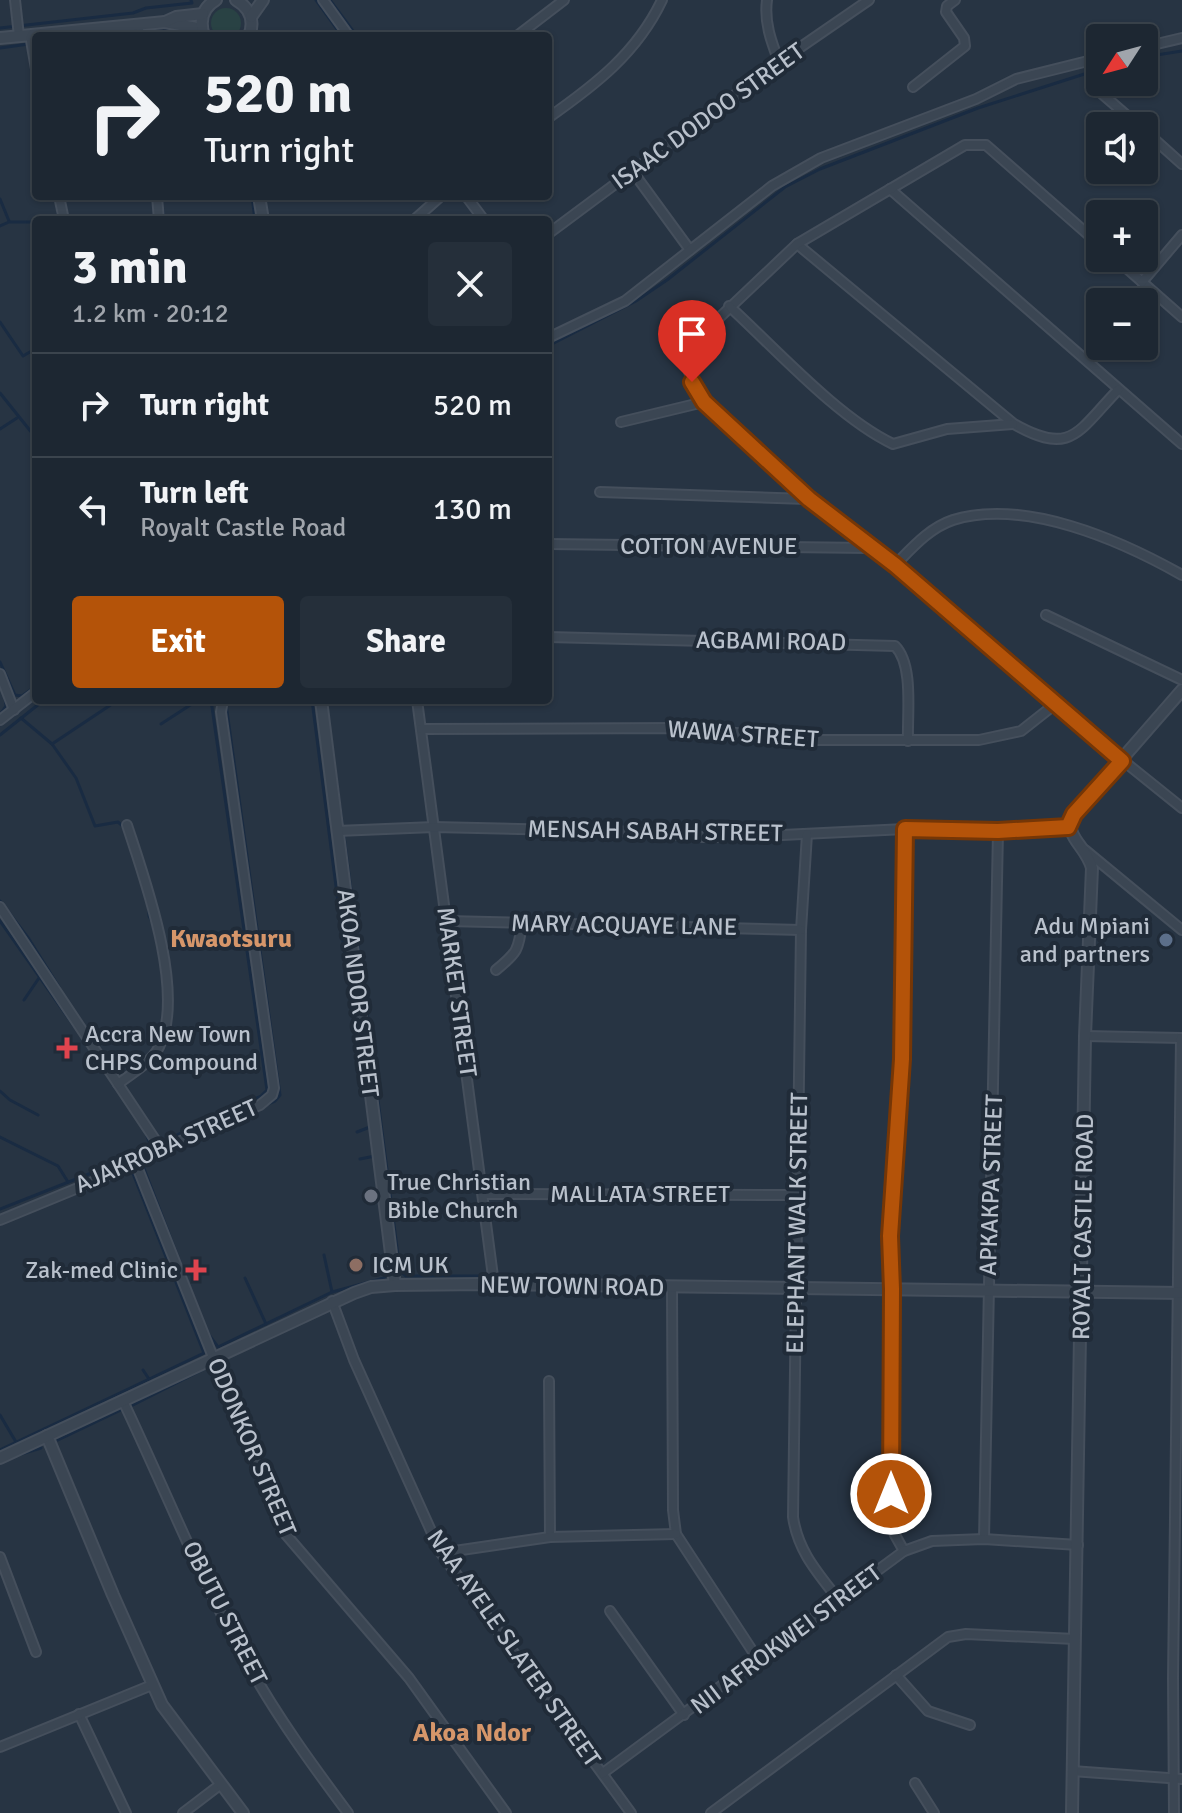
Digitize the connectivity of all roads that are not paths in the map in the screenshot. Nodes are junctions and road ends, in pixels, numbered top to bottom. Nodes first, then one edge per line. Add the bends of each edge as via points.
1 (15, 0) edge
2 (216, 0) edge
3 (239, 0) edge
4 (263, 0) edge
5 (323, 0) edge
6 (564, 0) edge
7 (662, 0) edge
8 (767, 0) edge
9 (869, 0) edge
10 (955, 0) edge
11 (203, 8) edge
12 (251, 17) junction
13 (165, 22) junction
14 (138, 24) junction
15 (55, 32) edge
16 (139, 32) edge
17 (200, 32) edge
18 (203, 32) edge
19 (249, 32) edge
20 (346, 32) edge
21 (522, 32) edge
22 (32, 34) edge
23 (24, 35) junction
24 (0, 38) edge
25 (1182, 38) edge
26 (1158, 44) edge
27 (32, 58) edge
28 (779, 62) junction
29 (1086, 62) edge
30 (913, 87) dead end
31 (1104, 96) edge
32 (1123, 112) edge
33 (552, 115) edge
34 (1158, 143) edge
35 (1182, 164) edge
36 (633, 172) junction
37 (890, 189) junction
38 (436, 200) edge
39 (418, 216) edge
40 (552, 231) edge
41 (1086, 233) edge
42 (1182, 235) edge
43 (797, 244) junction
44 (690, 250) junction
45 (1131, 272) edge
46 (1142, 282) junction
47 (729, 306) junction
48 (1182, 317) edge
49 (552, 336) edge
50 (1118, 390) junction
51 (704, 402) junction
52 (621, 422) dead end
53 (1014, 424) junction
54 (1182, 444) edge
55 (600, 492) dead end
56 (809, 499) junction
57 (552, 544) edge
58 (870, 548) junction
59 (895, 565) junction
60 (1182, 575) edge
61 (1046, 615) dead end
62 (552, 637) edge
63 (0, 674) edge
64 (1182, 680) edge
65 (1182, 690) edge
66 (32, 695) edge
67 (222, 704) edge
68 (321, 704) edge
69 (418, 704) edge
70 (1054, 705) junction
71 (14, 710) junction
72 (0, 720) edge
73 (421, 729) junction
74 (908, 741) junction
75 (1122, 761) junction
76 (1182, 808) edge
77 (127, 825) dead end
78 (434, 827) junction
79 (1068, 827) junction
80 (905, 829) junction
81 (337, 831) junction
82 (998, 831) junction
83 (807, 834) junction
84 (1084, 850) junction
85 (0, 907) edge
86 (447, 921) junction
87 (522, 922) junction
88 (801, 930) junction
89 (1182, 930) edge
90 (496, 970) dead end
91 (1085, 1036) junction
92 (1182, 1038) edge
93 (118, 1084) junction
94 (162, 1150) junction
95 (136, 1164) junction
96 (483, 1194) junction
97 (797, 1195) junction
98 (0, 1220) edge
99 (494, 1284) junction
100 (395, 1285) junction
101 (797, 1286) junction
102 (672, 1287) junction
103 (892, 1289) junction
104 (987, 1291) junction
105 (1082, 1292) junction
106 (1179, 1292) edge
107 (332, 1301) junction
108 (214, 1359) junction
109 (549, 1381) dead end
110 (123, 1401) junction
111 (47, 1436) junction
112 (0, 1458) edge
113 (676, 1534) junction
114 (550, 1537) junction
115 (984, 1539) junction
116 (1179, 1544) edge
117 (1078, 1545) junction
118 (904, 1551) junction
119 (441, 1553) junction
120 (0, 1557) edge
121 (838, 1599) junction
122 (610, 1611) dead end
123 (1075, 1639) junction
124 (36, 1652) dead end
125 (759, 1661) junction
126 (896, 1675) junction
127 (152, 1685) junction
128 (79, 1714) junction
129 (684, 1715) junction
130 (970, 1725) dead end
131 (0, 1747) edge
132 (1072, 1771) junction
133 (603, 1773) junction
134 (1178, 1779) edge
135 (915, 1783) dead end
136 (221, 1784) junction
137 (126, 1813) edge
138 (183, 1813) edge
139 (243, 1813) edge
140 (348, 1813) edge
141 (506, 1813) edge
142 (631, 1813) edge
143 (711, 1813) edge
144 (934, 1813) edge
145 (1072, 1813) edge
146 (1174, 1813) edge

1 - 23 street
2 - 11 street
3 - 12 street
4 - 12 street
5 - 20 street
6 - 21 street
7 - 33 street via 638,42 617,65
8 - 28 street via 766,19
9 - 28 street, ISAAC DODOO STREET
10 - 30 street via 946,12 965,46
11 - 13 street
11 - 18 street
12 - 19 street
13 - 14 street
13 - 17 street
14 - 15 street
14 - 16 street
22 - 23 street
23 - 24 street
23 - 27 street
25 - 26 street
28 - 36 street, ISAAC DODOO STREET
29 - 44 street via 1016,79 821,158 772,186
31 - 32 street
34 - 35 street
36 - 40 street, ISAAC DODOO STREET
36 - 44 street
37 - 41 street via 965,145 986,145
37 - 43 street
37 - 50 street
38 - 39 street
42 - 46 street
43 - 47 street
43 - 53 street
44 - 49 street via 625,301
45 - 46 street
46 - 48 street
47 - 51 street via 692,351 689,372
47 - 53 street via 827,396 893,444 947,429
50 - 53 street via 1065,439 1045,440
50 - 54 street
51 - 52 street
51 - 56 street
55 - 56 street
56 - 58 street
57 - 58 street, COTTON AVENUE
58 - 59 street
59 - 60 street via 918,540 951,521 1020,516 1112,540
59 - 70 street
61 - 64 street
62 - 74 street, AGBAMI ROAD via 895,646 907,666
63 - 71 street
65 - 75 street
66 - 71 street
67 - 94 street, AJAKROBA STREET via 274,1088 260,1105
68 - 81 street, AKOA NDOR STREET
69 - 73 street, MARKET STREET
70 - 74 street, WAWA STREET via 1007,736
70 - 75 street
71 - 72 street
73 - 74 street, WAWA STREET via 682,728 813,740
73 - 78 street, MARKET STREET
75 - 76 street
75 - 79 street
77 - 93 street via 163,953 168,1009 159,1048
78 - 81 street, MENSAH SABAH STREET
78 - 83 street, MENSAH SABAH STREET via 703,837
78 - 86 street, MARKET STREET
79 - 82 street, MENSAH SABAH STREET
79 - 84 street, ROYALT CASTLE ROAD
80 - 82 street, MENSAH SABAH STREET
80 - 83 street, MENSAH SABAH STREET
80 - 103 street
81 - 100 street, AKOA NDOR STREET
82 - 104 street, APKAKPA STREET
83 - 88 street, ELEPHANT WALK STREET
84 - 89 street
84 - 91 street, ROYALT CASTLE ROAD via 1092,868
85 - 93 street
86 - 87 street, MARY ACQUAYE LANE
86 - 96 street, MARKET STREET
87 - 88 street, MARY ACQUAYE LANE
87 - 90 street via 519,948
88 - 97 street, ELEPHANT WALK STREET
91 - 92 street
91 - 105 street, ROYALT CASTLE ROAD
92 - 106 street
93 - 94 street
94 - 95 street, AJAKROBA STREET
95 - 98 street, AJAKROBA STREET
95 - 108 street, ODONKOR STREET
96 - 97 street, MALLATA STREET
96 - 99 street, MARKET STREET
97 - 101 street, ELEPHANT WALK STREET
99 - 100 street, NEW TOWN ROAD
99 - 102 street, NEW TOWN ROAD
100 - 107 street, NEW TOWN ROAD
101 - 102 street, NEW TOWN ROAD
101 - 103 street, NEW TOWN ROAD
101 - 121 street, ELEPHANT WALK STREET via 793,1517 806,1558
102 - 113 street
103 - 104 street, NEW TOWN ROAD
103 - 118 street via 891,1523
104 - 105 street, NEW TOWN ROAD
104 - 115 street, APKAKPA STREET
105 - 106 street, NEW TOWN ROAD
105 - 117 street, ROYALT CASTLE ROAD
106 - 116 street
107 - 108 street, NEW TOWN ROAD
107 - 119 street, NAA AYELE SLATER STREET
108 - 110 street, NEW TOWN ROAD
108 - 141 street, ODONKOR STREET via 282,1530 409,1678
109 - 114 street
110 - 111 street, NEW TOWN ROAD
110 - 140 street, OBUTU STREET via 249,1667
111 - 112 street, NEW TOWN ROAD
111 - 127 street
113 - 114 street
113 - 125 street
114 - 119 street
115 - 117 street, NII AFROKWEI STREET
115 - 118 street, NII AFROKWEI STREET via 932,1541
116 - 134 street via 1173,1678
117 - 123 street, ROYALT CASTLE ROAD
118 - 121 street, NII AFROKWEI STREET
119 - 133 street, NAA AYELE SLATER STREET
120 - 124 street
121 - 125 street, NII AFROKWEI STREET
122 - 129 street
123 - 126 street via 956,1635
123 - 132 street, ROYALT CASTLE ROAD
125 - 129 street, NII AFROKWEI STREET
126 - 130 street via 928,1711
126 - 143 street
127 - 128 street
127 - 136 street
128 - 131 street
128 - 137 street
129 - 133 street, NII AFROKWEI STREET
132 - 134 street
132 - 145 street, ROYALT CASTLE ROAD
133 - 142 street, NAA AYELE SLATER STREET
134 - 146 street
135 - 144 street
136 - 138 street
136 - 139 street

